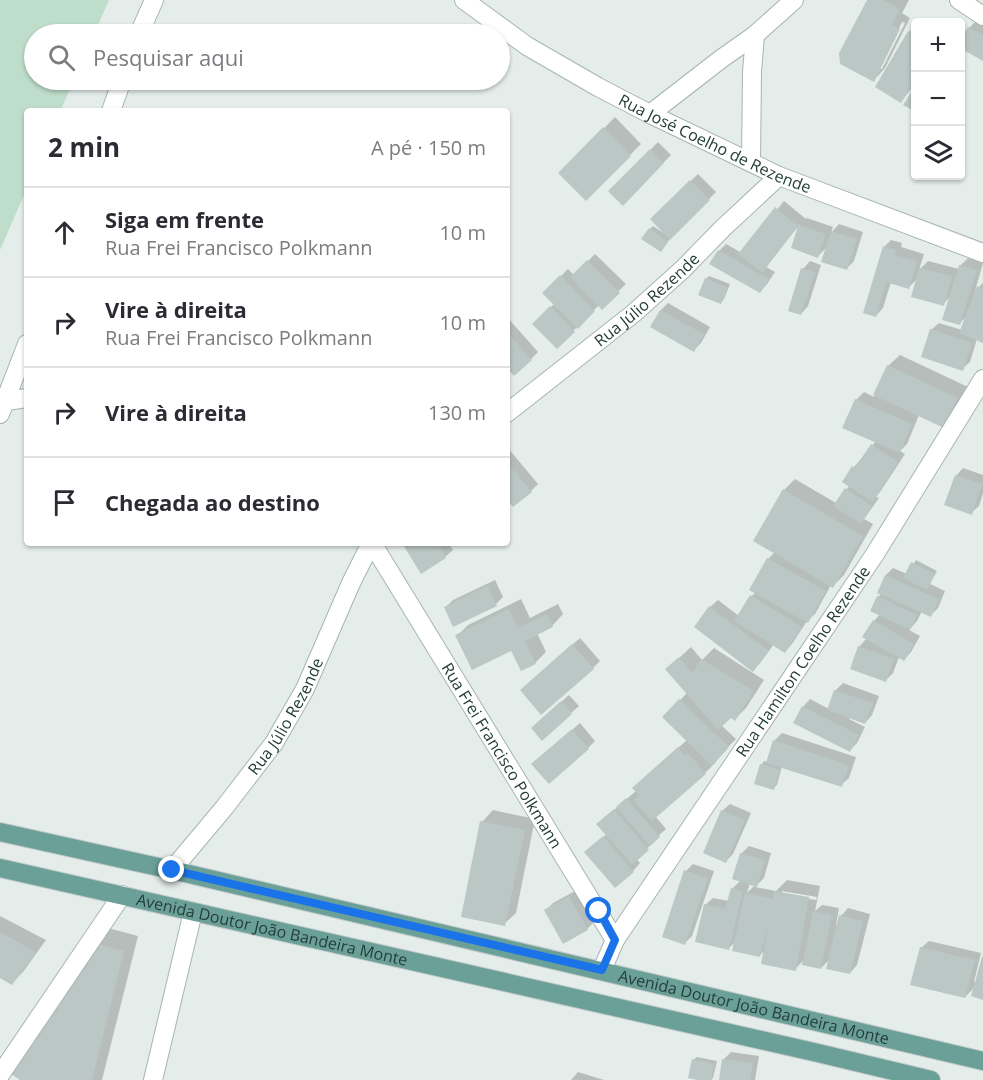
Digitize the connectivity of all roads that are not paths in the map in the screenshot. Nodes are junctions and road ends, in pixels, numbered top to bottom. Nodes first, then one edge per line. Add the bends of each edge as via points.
1 (154, 0) edge
2 (464, 0) edge
3 (794, 0) edge
4 (959, 0) edge
5 (983, 16) edge
6 (143, 24) edge
7 (497, 24) edge
8 (510, 34) edge
9 (755, 35) junction
10 (118, 90) edge
11 (112, 108) edge
12 (650, 114) junction
13 (751, 162) junction
14 (779, 176) junction
15 (983, 254) edge
16 (24, 352) edge
17 (983, 379) edge
18 (24, 399) edge
19 (3, 407) edge
20 (510, 412) edge
21 (370, 546) edge
22 (373, 546) edge
23 (0, 832) edge
24 (0, 868) edge
25 (172, 870) junction
26 (122, 895) junction
27 (193, 912) junction
28 (615, 940) junction
29 (602, 970) junction
30 (824, 1023) junction
31 (818, 1053) junction
32 (983, 1061) edge
33 (0, 1076) edge
34 (153, 1080) edge
35 (931, 1080) edge

1 - 6 street
2 - 7 street, Rua José Coelho de Rezende
3 - 9 street
4 - 5 street
8 - 12 street, Rua José Coelho de Rezende
9 - 12 street
9 - 13 street
10 - 11 street
12 - 13 street, Rua José Coelho de Rezende
13 - 14 street, Rua José Coelho de Rezende
14 - 15 street, Rua José Coelho de Rezende
14 - 20 street, Rua Júlio Rezende via 634,313
16 - 19 street
17 - 28 street, Rua Hamilton Coelho Rezende via 875,554
18 - 19 street
21 - 25 street, Rua Júlio Rezende via 305,689 274,743
22 - 28 street, Rua Frei Francisco Polkmann
23 - 25 main road, Avenida Doutor João Bandeira Monte
24 - 26 main road, Avenida Doutor João Bandeira Monte
25 - 29 main road, Avenida Doutor João Bandeira Monte
26 - 27 main road, Avenida Doutor João Bandeira Monte
26 - 33 street
27 - 31 main road, Avenida Doutor João Bandeira Monte
27 - 34 street
28 - 29 street
29 - 30 main road, Avenida Doutor João Bandeira Monte
30 - 31 main road
30 - 32 main road, Avenida Doutor João Bandeira Monte
31 - 35 main road, Avenida Doutor João Bandeira Monte

